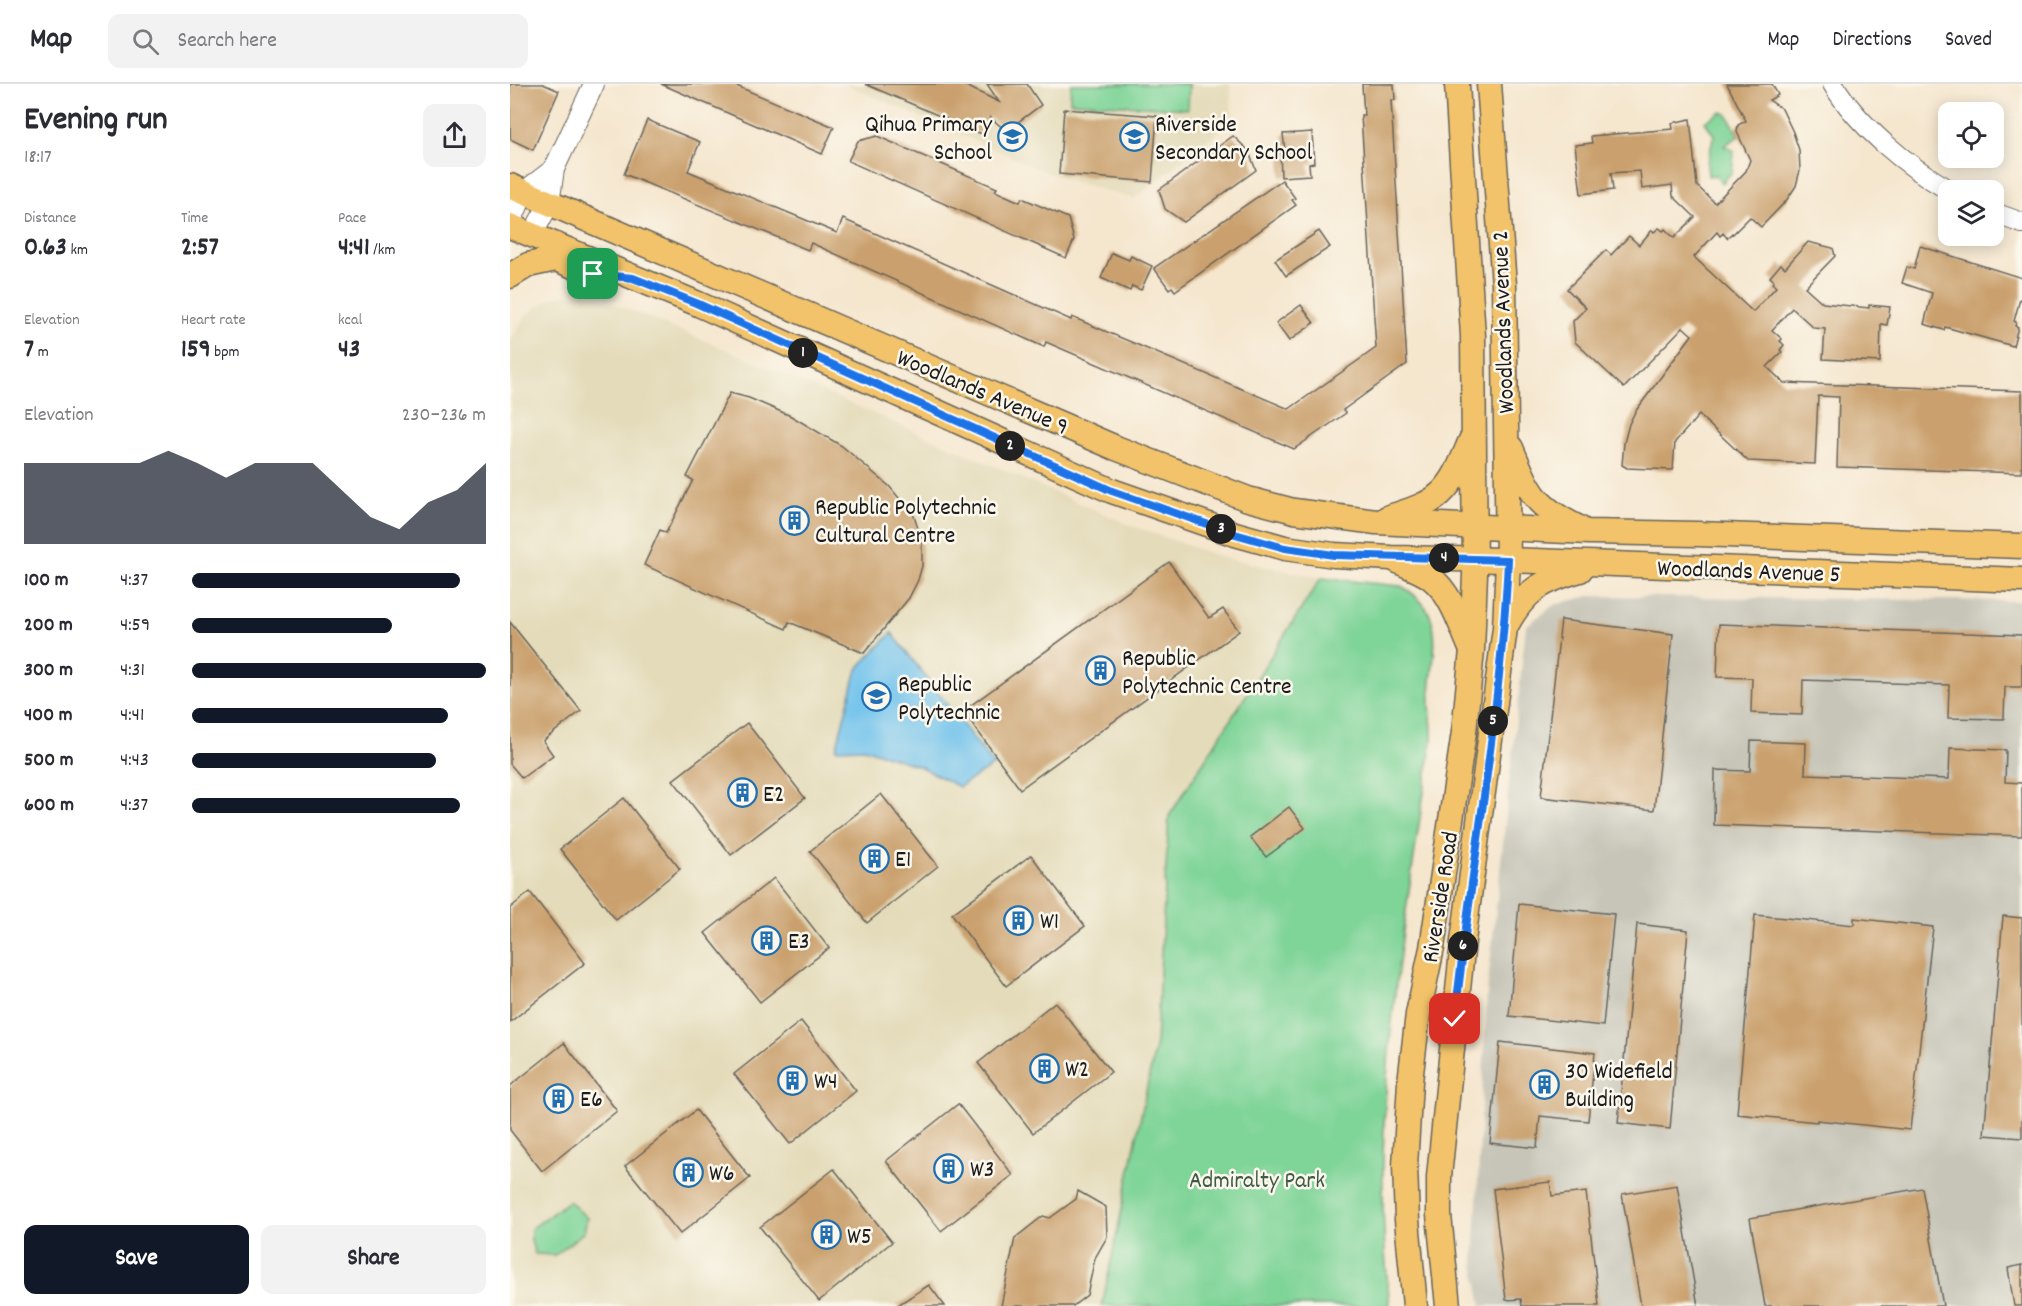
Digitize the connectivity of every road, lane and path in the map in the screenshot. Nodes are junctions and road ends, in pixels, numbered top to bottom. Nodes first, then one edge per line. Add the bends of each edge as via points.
1 (594, 84) edge
2 (1456, 84) edge
3 (1489, 84) edge
4 (1833, 84) edge
5 (554, 169) junction
6 (1938, 184) edge
7 (517, 189) edge
8 (549, 204) junction
9 (2004, 217) edge
10 (2022, 223) edge
11 (517, 228) edge
12 (510, 276) edge
13 (633, 278) junction
14 (1475, 431) junction
15 (1506, 438) junction
16 (1377, 522) junction
17 (1476, 526) junction
18 (1509, 528) junction
19 (1589, 532) junction
20 (2022, 546) edge
21 (1391, 558) junction
22 (1475, 559) junction
23 (1508, 560) junction
24 (1602, 563) junction
25 (2022, 580) edge
26 (1505, 628) junction
27 (1472, 650) junction
28 (1415, 1306) edge
29 (1448, 1306) edge

1 - 5 street
2 - 14 main road, Woodlands Avenue 2 via 1473,336
3 - 15 main road, Woodlands Avenue 2 via 1504,285
4 - 6 street via 1874,135
5 - 7 street
5 - 8 street
7 - 8 main road, Woodlands Avenue 9
7 - 11 street
8 - 11 street
8 - 16 main road, Woodlands Avenue 9 via 1206,484 1294,511
9 - 10 street
11 - 13 main road, Woodlands Avenue 9
12 - 13 main road via 528,265 556,259 593,274
13 - 21 main road, Woodlands Avenue 9 via 1112,491 1285,548
14 - 16 main road via 1456,474 1440,494
14 - 17 main road, Woodlands Avenue 2
15 - 18 main road, Woodlands Avenue 2
15 - 19 main road via 1537,500 1555,516
16 - 17 main road, Woodlands Avenue 9
17 - 18 main road, Woodlands Avenue 5
17 - 22 main road, Woodlands Avenue 2
18 - 19 main road, Woodlands Avenue 5
18 - 23 main road, Woodlands Avenue 2
19 - 20 main road, Woodlands Avenue 5
21 - 22 main road, Woodlands Avenue 9
21 - 27 main road via 1438,585
22 - 23 main road, Woodlands Avenue 5
22 - 27 main road, Riverside Road
23 - 24 main road, Woodlands Avenue 5
23 - 26 main road, Riverside Road
24 - 25 main road, Woodlands Avenue 5
24 - 26 main road via 1551,578 1516,606
26 - 29 main road, Riverside Road via 1463,941 1439,1177
27 - 28 main road, Riverside Road via 1464,732 1410,1082 1405,1166

